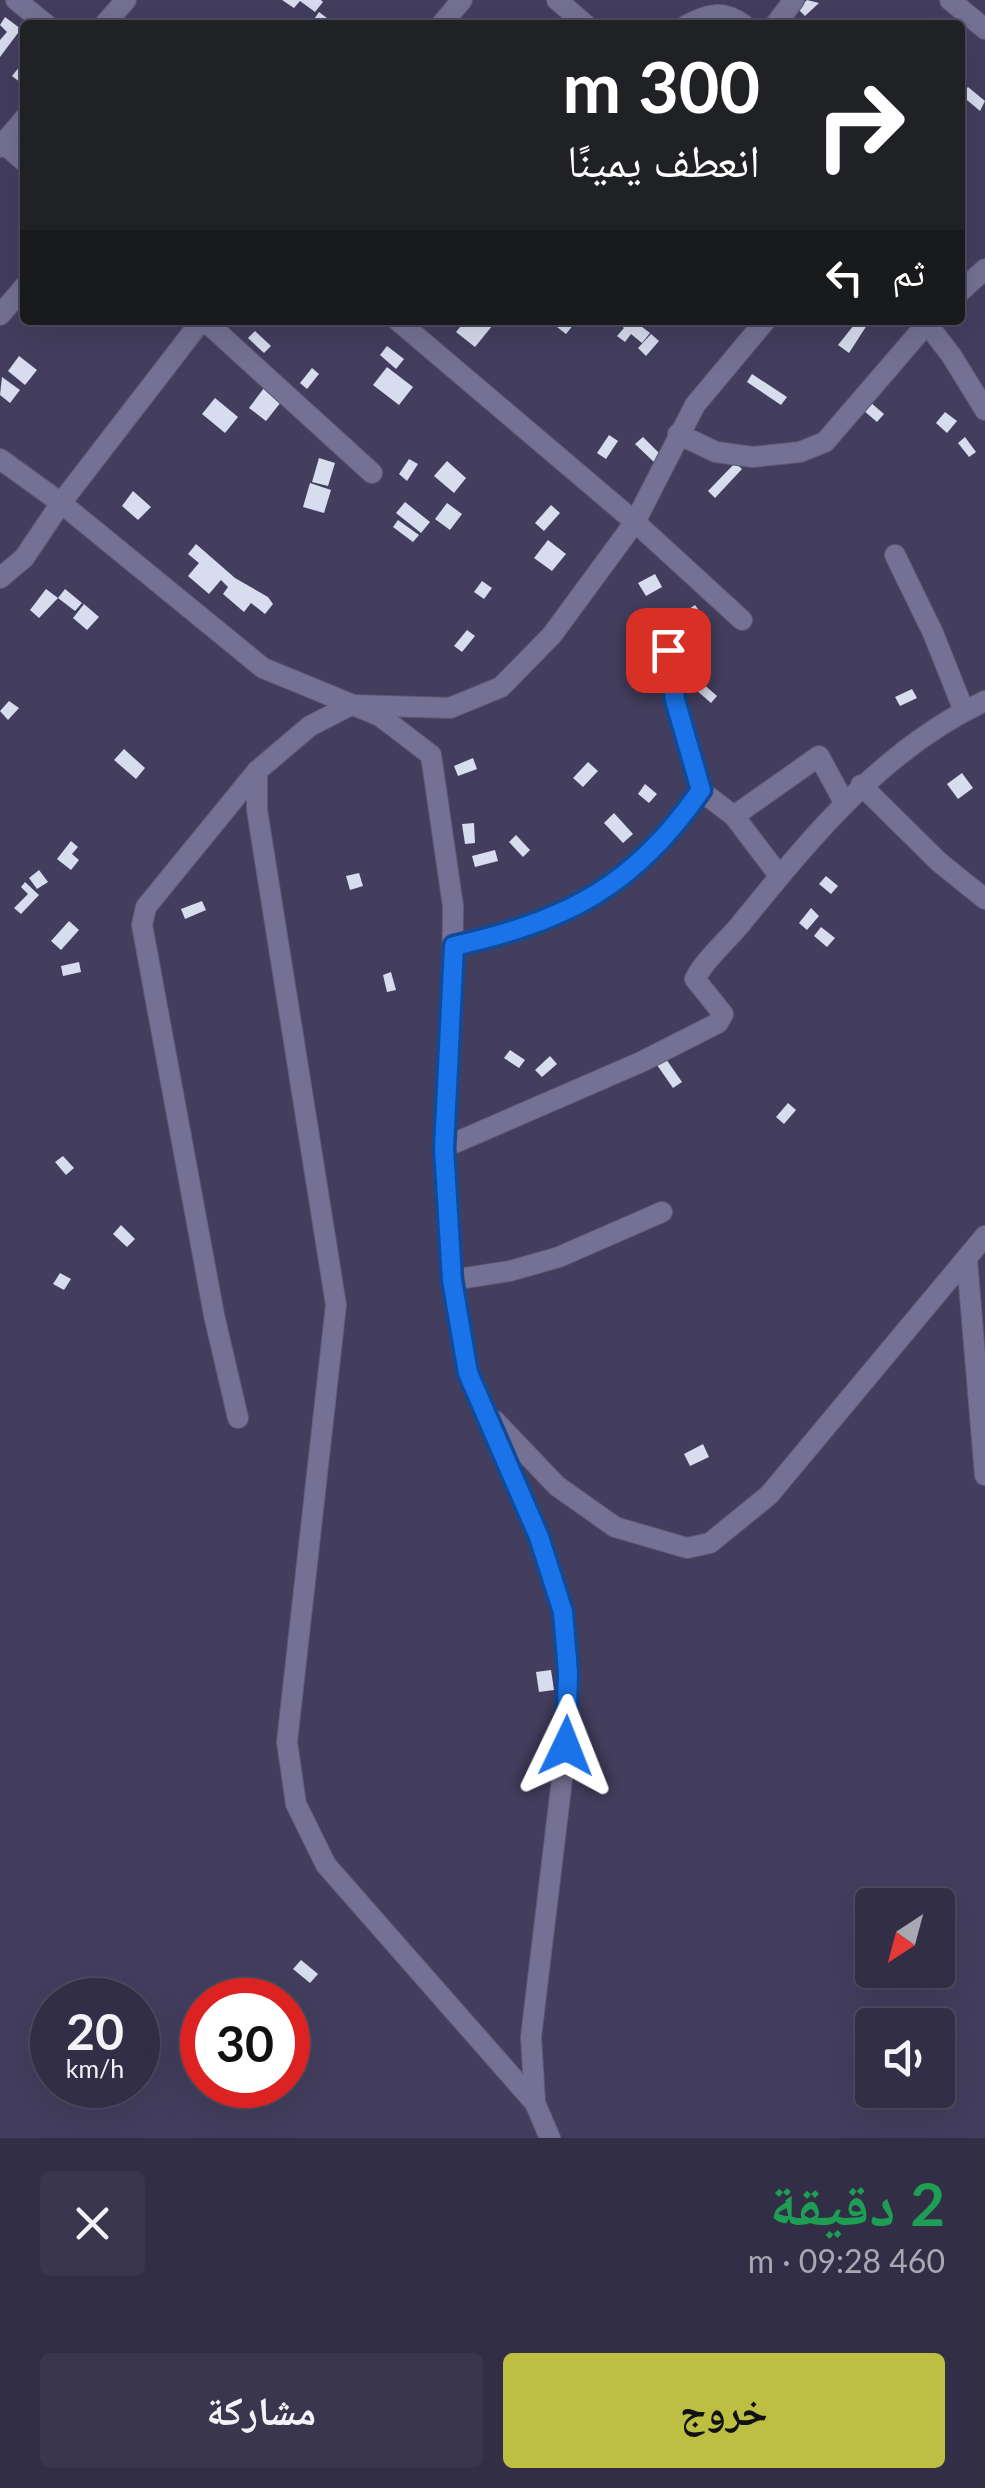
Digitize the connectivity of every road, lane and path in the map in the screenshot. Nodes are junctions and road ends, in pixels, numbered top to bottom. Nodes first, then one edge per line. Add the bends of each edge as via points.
1 (16, 0) edge
2 (126, 0) edge
3 (462, 0) edge
4 (557, 0) edge
5 (794, 0) edge
6 (950, 0) edge
7 (41, 20) edge
8 (108, 20) edge
9 (445, 20) edge
10 (580, 20) edge
11 (697, 20) edge
12 (736, 20) edge
13 (779, 20) edge
14 (985, 29) edge
15 (20, 124) edge
16 (2, 145) edge
17 (985, 269) edge
18 (965, 287) edge
19 (199, 325) edge
20 (208, 325) edge
21 (403, 325) edge
22 (762, 325) edge
23 (925, 325) edge
24 (931, 325) edge
25 (985, 410) edge
26 (678, 434) junction
27 (0, 459) edge
28 (372, 474) dead end
29 (61, 503) junction
30 (635, 522) junction
31 (895, 554) dead end
32 (0, 578) edge
33 (742, 620) dead end
34 (668, 650) dead end
35 (985, 702) edge
36 (351, 705) junction
37 (964, 711) junction
38 (258, 771) junction
39 (861, 785) junction
40 (701, 790) junction
41 (844, 802) junction
42 (734, 816) junction
43 (778, 874) junction
44 (985, 899) edge
45 (454, 946) junction
46 (444, 1148) junction
47 (662, 1212) dead end
48 (985, 1236) edge
49 (967, 1260) junction
50 (452, 1280) junction
51 (468, 1373) junction
52 (238, 1418) dead end
53 (985, 1475) edge
54 (535, 2103) junction
55 (550, 2138) edge

1 - 7 street
2 - 8 street
3 - 9 street
4 - 10 street
5 - 13 street
6 - 14 street
11 - 12 street via 713,12
15 - 16 street
17 - 18 street
19 - 29 street
20 - 28 street
21 - 30 street
22 - 26 street
23 - 26 street via 825,442 753,457 716,452
24 - 25 street
26 - 30 street
27 - 29 street
29 - 32 street via 24,558
29 - 36 street via 263,668
30 - 33 street
30 - 36 street via 552,636 501,686 450,708
31 - 37 street
34 - 40 street
35 - 37 street
36 - 38 street via 310,726
36 - 45 street via 398,727 431,755
37 - 39 street
38 - 52 street via 146,906 142,925
38 - 54 street via 257,810 336,1305 287,1742 296,1804 326,1865
39 - 41 street
39 - 44 street
40 - 42 street
40 - 45 street via 656,849 594,895 550,920
41 - 42 street via 819,756
41 - 43 street
42 - 43 street
43 - 46 street via 695,978 723,1014 718,1023
45 - 46 street
46 - 50 street
47 - 50 street via 558,1257
48 - 49 street
49 - 51 street via 769,1495 710,1542 687,1548 615,1528 556,1486 496,1424
49 - 53 street
50 - 51 street
51 - 54 street via 539,1537 563,1612 566,1746 532,2037
54 - 55 street

